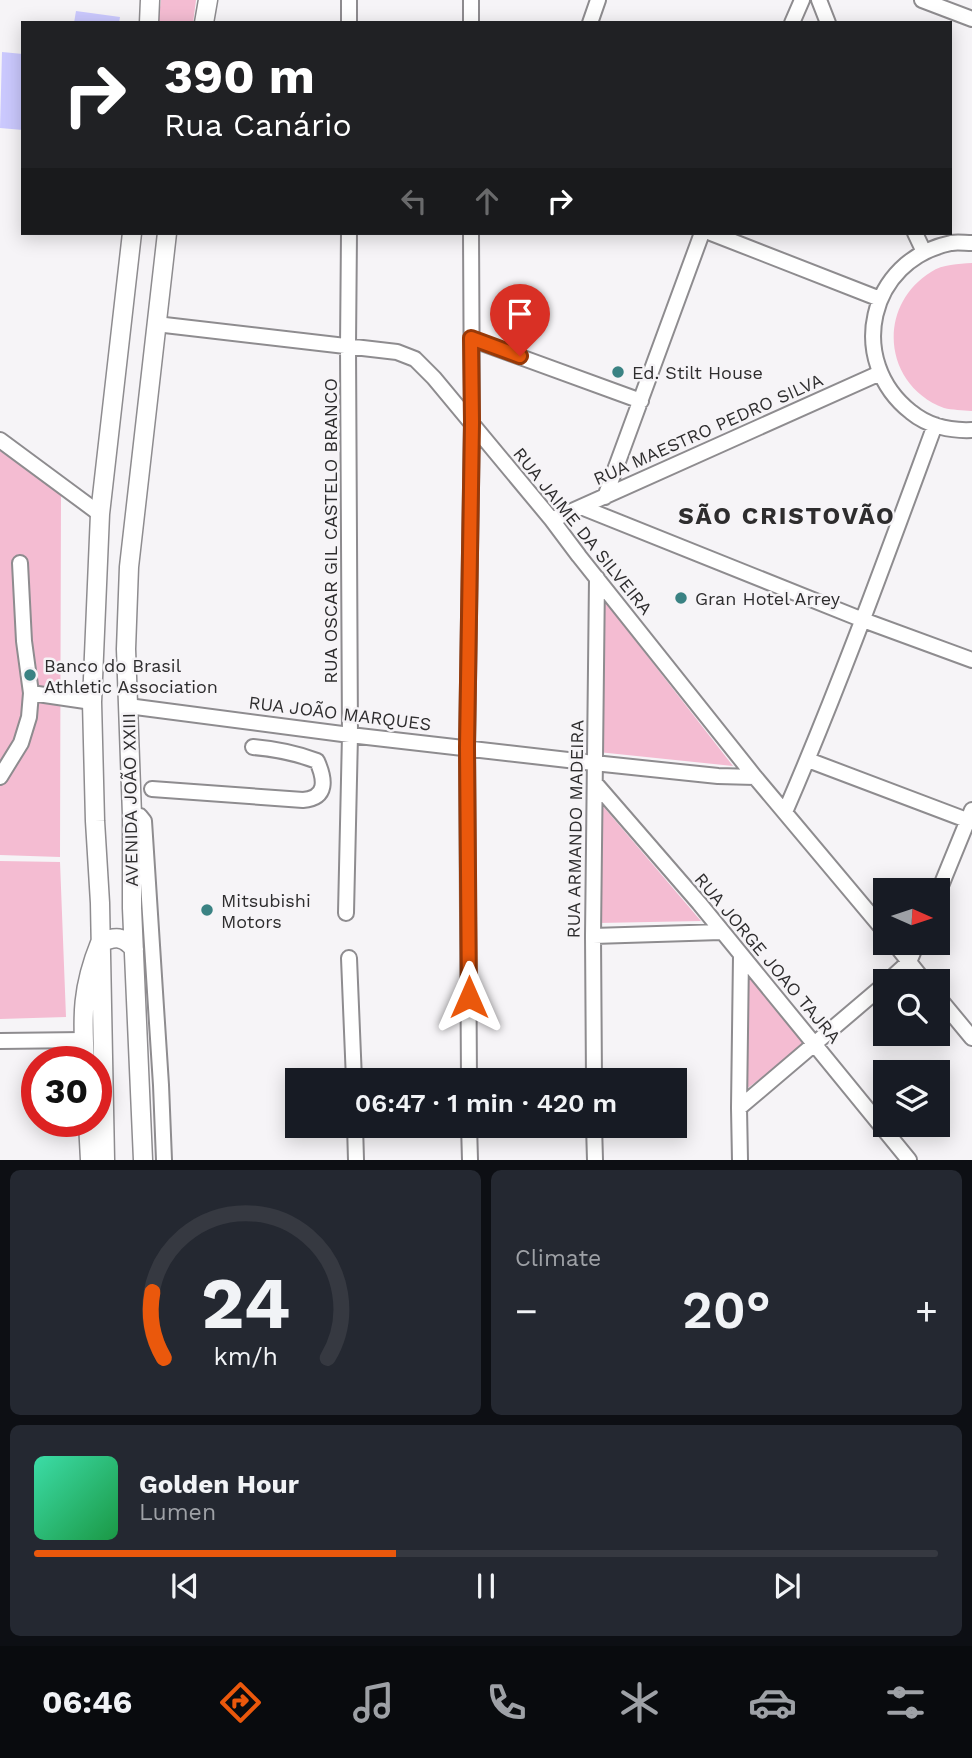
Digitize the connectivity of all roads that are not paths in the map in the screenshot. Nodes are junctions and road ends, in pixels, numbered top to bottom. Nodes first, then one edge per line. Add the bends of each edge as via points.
1 (150, 0) edge
2 (208, 0) edge
3 (349, 0) edge
4 (471, 0) edge
5 (598, 0) edge
6 (802, 0) edge
7 (819, 0) edge
8 (922, 0) edge
9 (972, 19) edge
10 (149, 21) edge
11 (204, 21) edge
12 (349, 21) edge
13 (471, 21) edge
14 (591, 21) edge
15 (793, 21) edge
16 (827, 21) edge
17 (132, 235) edge
18 (166, 235) edge
19 (349, 235) edge
20 (471, 235) edge
21 (701, 235) edge
22 (717, 235) edge
23 (916, 235) edge
24 (972, 243) edge
25 (924, 252) junction
26 (880, 299) junction
27 (156, 324) junction
28 (471, 338) junction
29 (348, 346) junction
30 (880, 373) junction
31 (641, 401) junction
32 (472, 423) junction
33 (935, 425) junction
34 (972, 430) edge
35 (0, 440) edge
36 (605, 497) junction
37 (581, 507) junction
38 (100, 514) junction
39 (552, 520) junction
40 (20, 563) dead end
41 (597, 578) junction
42 (863, 620) junction
43 (972, 660) edge
44 (31, 693) junction
45 (92, 702) junction
46 (128, 706) junction
47 (350, 735) junction
48 (253, 747) dead end
49 (467, 747) junction
50 (808, 760) junction
51 (594, 763) junction
52 (0, 777) edge
53 (755, 777) junction
54 (595, 783) junction
55 (152, 789) dead end
56 (785, 812) junction
57 (971, 817) edge
58 (945, 878) edge
59 (100, 903) junction
60 (141, 907) junction
61 (346, 913) dead end
62 (873, 917) edge
63 (721, 932) junction
64 (593, 936) junction
65 (134, 942) junction
66 (152, 942) junction
67 (100, 943) junction
68 (741, 956) junction
69 (904, 956) edge
70 (912, 956) edge
71 (349, 958) dead end
72 (909, 962) junction
73 (901, 969) edge
74 (915, 969) edge
75 (873, 993) edge
76 (950, 1011) edge
77 (972, 1038) edge
78 (84, 1040) junction
79 (0, 1041) edge
80 (815, 1044) junction
81 (84, 1046) edge
82 (354, 1068) edge
83 (469, 1068) edge
84 (594, 1068) edge
85 (140, 1070) junction
86 (161, 1085) junction
87 (739, 1108) junction
88 (89, 1137) edge
89 (355, 1138) edge
90 (470, 1138) edge
91 (594, 1138) edge
92 (90, 1160) edge
93 (105, 1160) edge
94 (143, 1160) edge
95 (164, 1160) edge
96 (356, 1160) edge
97 (470, 1160) edge
98 (595, 1160) edge
99 (740, 1160) edge
100 (909, 1160) edge

1 - 10 main road
2 - 11 main road
3 - 12 street
4 - 13 street
5 - 14 street
6 - 15 street
7 - 16 street
8 - 9 street
17 - 38 main road, AVENIDA JOÃO XXIII
18 - 27 main road, AVENIDA JOÃO XXIII
19 - 29 street, RUA OSCAR GIL CASTELO BRANCO
20 - 28 street
21 - 31 street
22 - 26 street
23 - 25 street
24 - 25 street via 952,243
25 - 26 street via 897,271
26 - 30 street via 872,327
27 - 29 street, RUA JAIME DA SILVEIRA
27 - 46 main road, AVENIDA JOÃO XXIII via 129,567
28 - 31 street
28 - 32 street
29 - 32 street, RUA JAIME DA SILVEIRA via 415,359
29 - 47 street, RUA OSCAR GIL CASTELO BRANCO
30 - 33 street via 899,403
30 - 36 street, RUA MAESTRO PEDRO SILVA
31 - 36 street
32 - 39 street, RUA JAIME DA SILVEIRA
32 - 49 street
33 - 34 street
33 - 42 street
35 - 38 street
36 - 37 street, RUA MAESTRO PEDRO SILVA
37 - 39 street, RUA MAESTRO PEDRO SILVA
37 - 42 street
38 - 45 main road, AVENIDA JOÃO XXIII
39 - 41 street, RUA JAIME DA SILVEIRA
40 - 44 street
41 - 51 street, RUA ARMANDO MADEIRA
41 - 53 street, RUA JAIME DA SILVEIRA
42 - 43 street
42 - 50 street
44 - 45 street
44 - 52 street via 22,743
45 - 59 main road, AVENIDA JOÃO XXIII
46 - 47 street, RUA JOÃO MARQUES
46 - 60 main road, AVENIDA JOÃO XXIII
47 - 49 street, RUA JOÃO MARQUES
47 - 61 street, RUA OSCAR GIL CASTELO BRANCO
48 - 55 street via 317,761 324,775 322,790 313,799 303,800
49 - 51 street, RUA JOÃO MARQUES
49 - 83 street
50 - 56 street
50 - 57 street
51 - 53 street, RUA JOÃO MARQUES
51 - 54 street, RUA ARMANDO MADEIRA
53 - 56 street, RUA JAIME DA SILVEIRA
54 - 63 street, RUA JORGE JOAO TAJRA
54 - 64 street, RUA ARMANDO MADEIRA
56 - 62 street, RUA JAIME DA SILVEIRA
57 - 58 street
59 - 60 main road via 116,913
59 - 67 main road, AVENIDA JOÃO XXIII
60 - 65 main road, AVENIDA JOÃO XXIII
60 - 66 street
63 - 64 street
63 - 68 street, RUA JORGE JOAO TAJRA
64 - 84 street, RUA ARMANDO MADEIRA
65 - 66 street
65 - 67 main road via 113,937
65 - 85 main road, AVENIDA JOÃO XXIII
66 - 86 street
67 - 78 main road via 85,991
67 - 93 main road, AVENIDA JOÃO XXIII
68 - 80 street, RUA JORGE JOAO TAJRA
68 - 87 street
69 - 72 street
70 - 72 street
71 - 82 street
72 - 73 street
72 - 74 street
75 - 80 street
76 - 77 street
78 - 79 street
78 - 81 main road
80 - 87 street
80 - 100 street, RUA JORGE JOAO TAJRA
85 - 86 street
85 - 94 main road, AVENIDA JOÃO XXIII
86 - 95 street
87 - 99 street
88 - 92 main road
89 - 96 street
90 - 97 street
91 - 98 street

